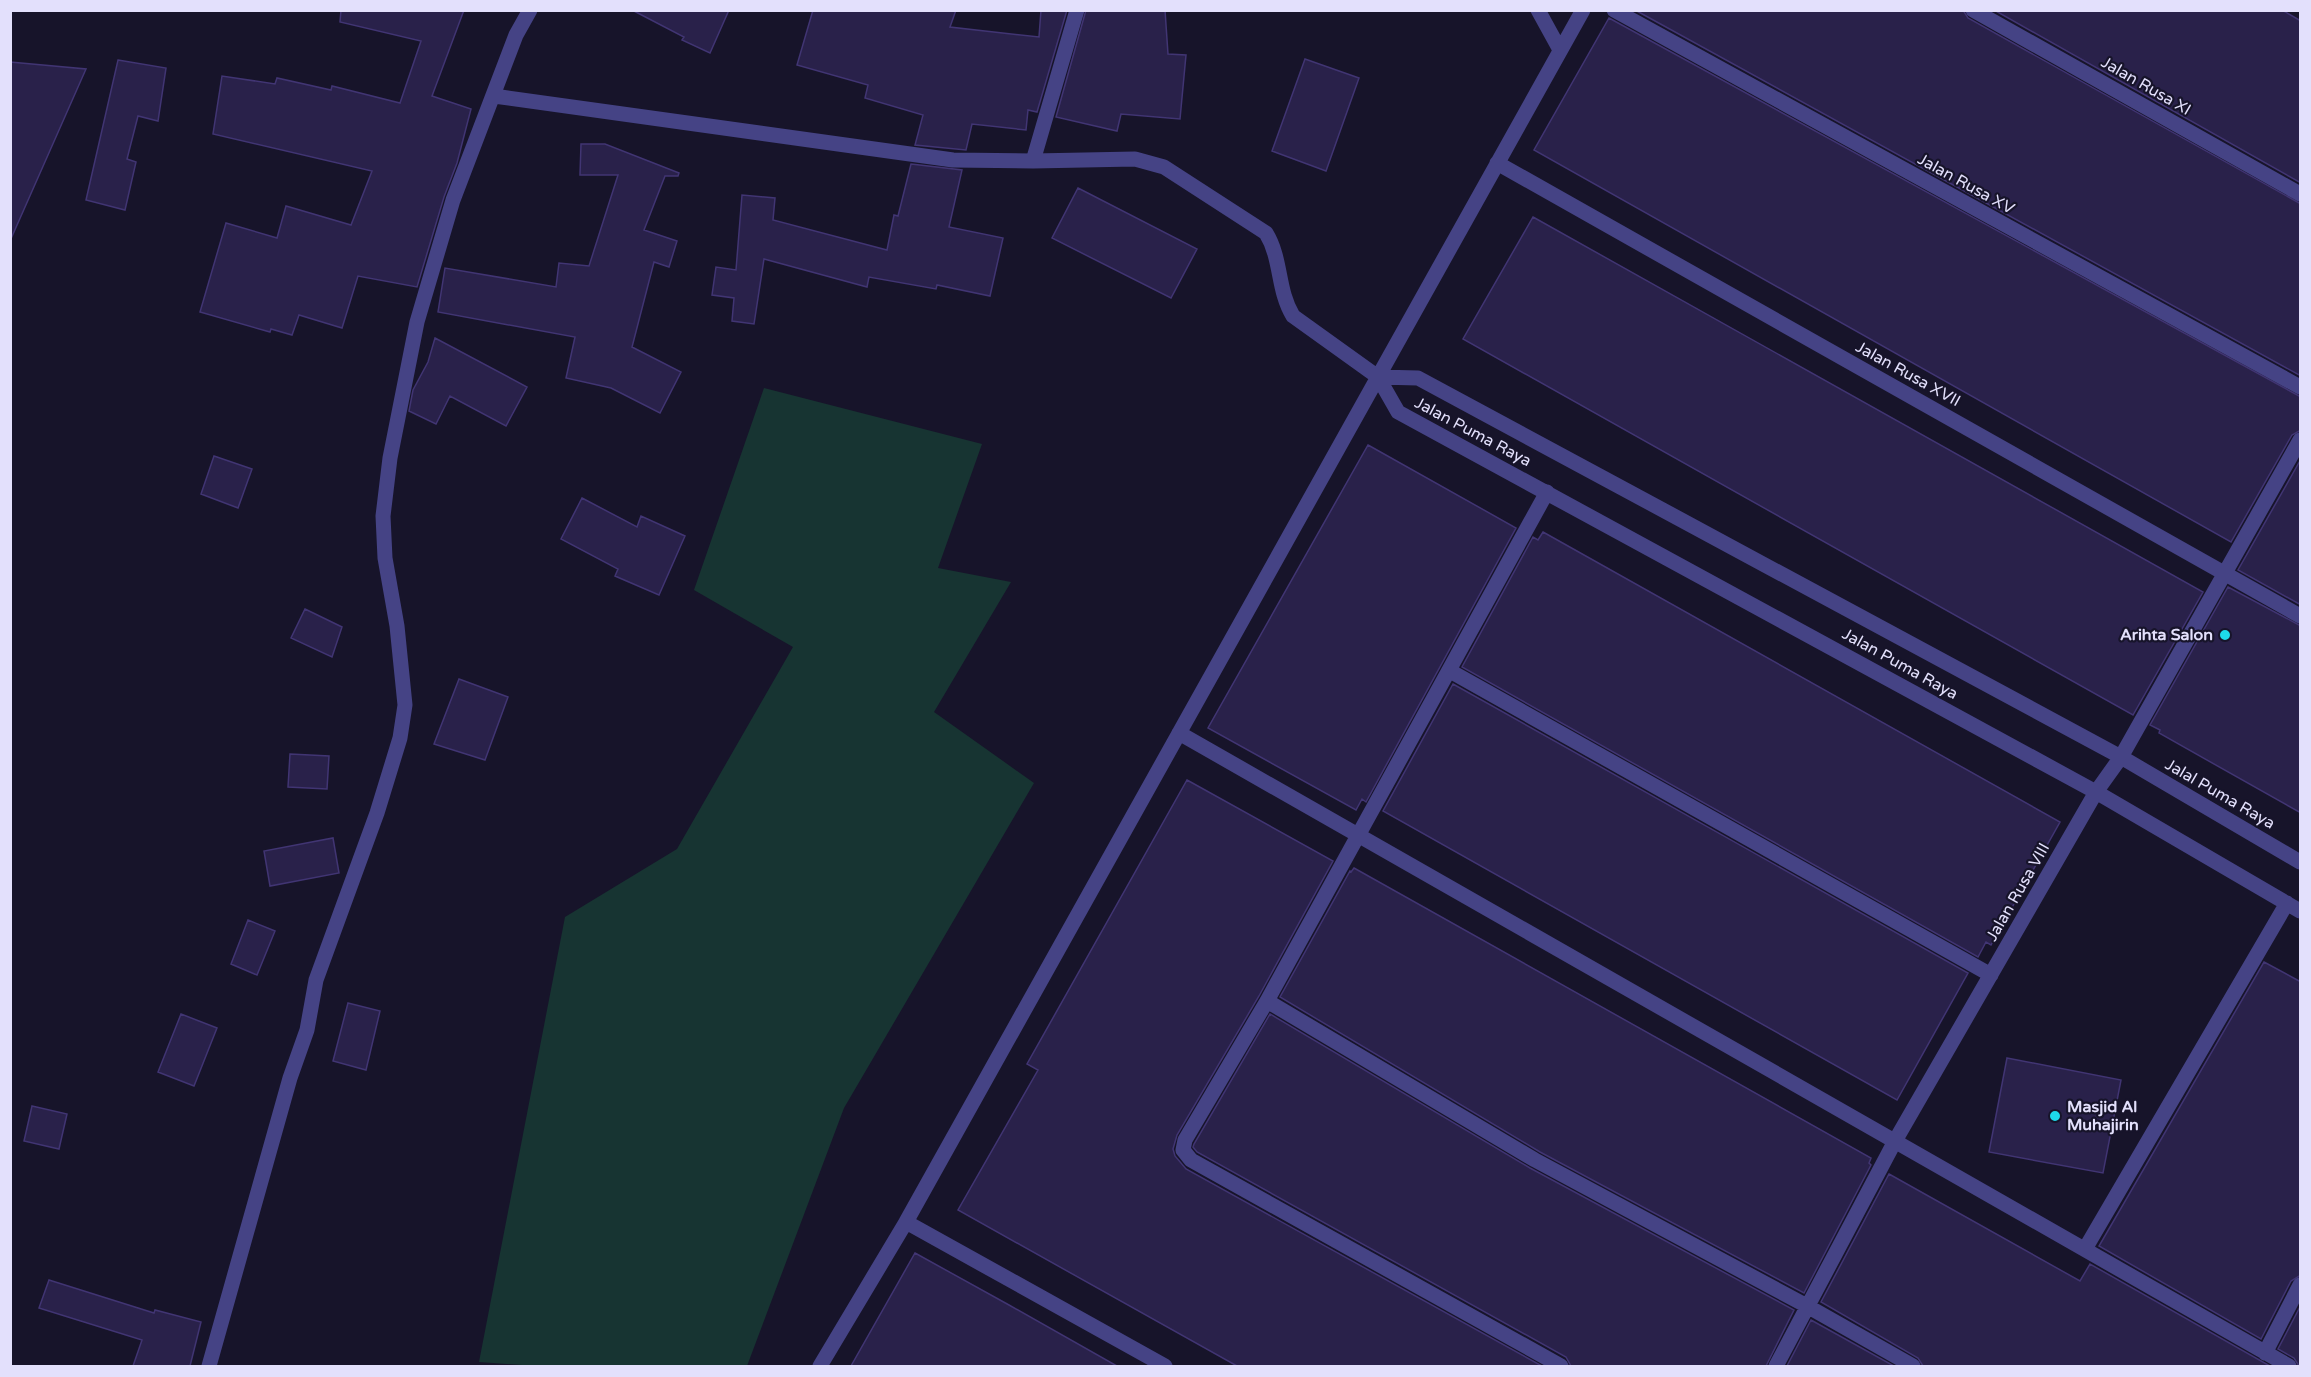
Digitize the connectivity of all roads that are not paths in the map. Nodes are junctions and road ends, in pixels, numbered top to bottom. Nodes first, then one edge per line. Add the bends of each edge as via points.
1 (530, 10) edge
2 (1077, 10) edge
3 (1538, 10) edge
4 (1582, 10) edge
5 (1614, 10) edge
6 (1973, 10) edge
7 (1560, 50) junction
8 (494, 96) junction
9 (1034, 161) junction
10 (1497, 164) junction
11 (2301, 194) edge
12 (1378, 377) junction
13 (2301, 387) edge
14 (2301, 440) edge
15 (1546, 492) junction
16 (2225, 573) junction
17 (2301, 616) edge
18 (1450, 670) junction
19 (1179, 733) junction
20 (2121, 757) junction
21 (2096, 792) junction
22 (1357, 836) junction
23 (2301, 862) edge
24 (2287, 903) junction
25 (2301, 911) edge
26 (1990, 975) junction
27 (1267, 1000) junction
28 (1895, 1141) junction
29 (906, 1222) junction
30 (2085, 1249) junction
31 (2301, 1285) edge
32 (1807, 1306) junction
33 (2265, 1353) junction
34 (209, 1366) edge
35 (820, 1366) edge
36 (1165, 1366) edge
37 (1561, 1366) edge
38 (1776, 1366) edge
39 (1913, 1366) edge
40 (2289, 1366) edge

1 - 8 street via 516,35
2 - 9 street
3 - 7 street
4 - 7 street
5 - 13 street, Jalan Rusa XV
6 - 11 street, Jalan Rusa XI
7 - 10 street
8 - 9 street via 953,160
8 - 34 street via 453,200 417,322 390,458 383,516 405,705 400,738 316,980 307,1030
9 - 12 street via 1135,159 1164,167 1266,233 1275,247 1284,302 1293,316
10 - 12 street
10 - 16 street, Jalan Rusa XVII
12 - 15 street, Jalan Puma Raya via 1398,412
12 - 19 street
12 - 20 street, Jalan Puma Raya via 1418,378
14 - 16 street, Jalan Rusa VIII
15 - 18 street
15 - 21 street, Jalan Puma Raya
16 - 17 street, Jalan Rusa XVII
16 - 20 street, Jalan Rusa VIII
18 - 22 street
18 - 26 street
19 - 22 street
19 - 29 street
20 - 21 street, Jalan Rusa VIII
20 - 23 street, Jalal Puma Raya
21 - 24 street, Jalan Puma Raya
21 - 26 street, Jalan Rusa VIII
22 - 27 street
22 - 28 street
24 - 25 street, Jalan Puma Raya
24 - 30 street
26 - 28 street, Jalan Rusa VIII
27 - 32 street via 1535,1160
27 - 37 street via 1185,1140 1186,1155
28 - 30 street
28 - 32 street, Jalan Rusa VIII
29 - 35 street
29 - 36 street
30 - 33 street
31 - 33 street
32 - 38 street, Jalan Rusa VIII
32 - 39 street
33 - 40 street

